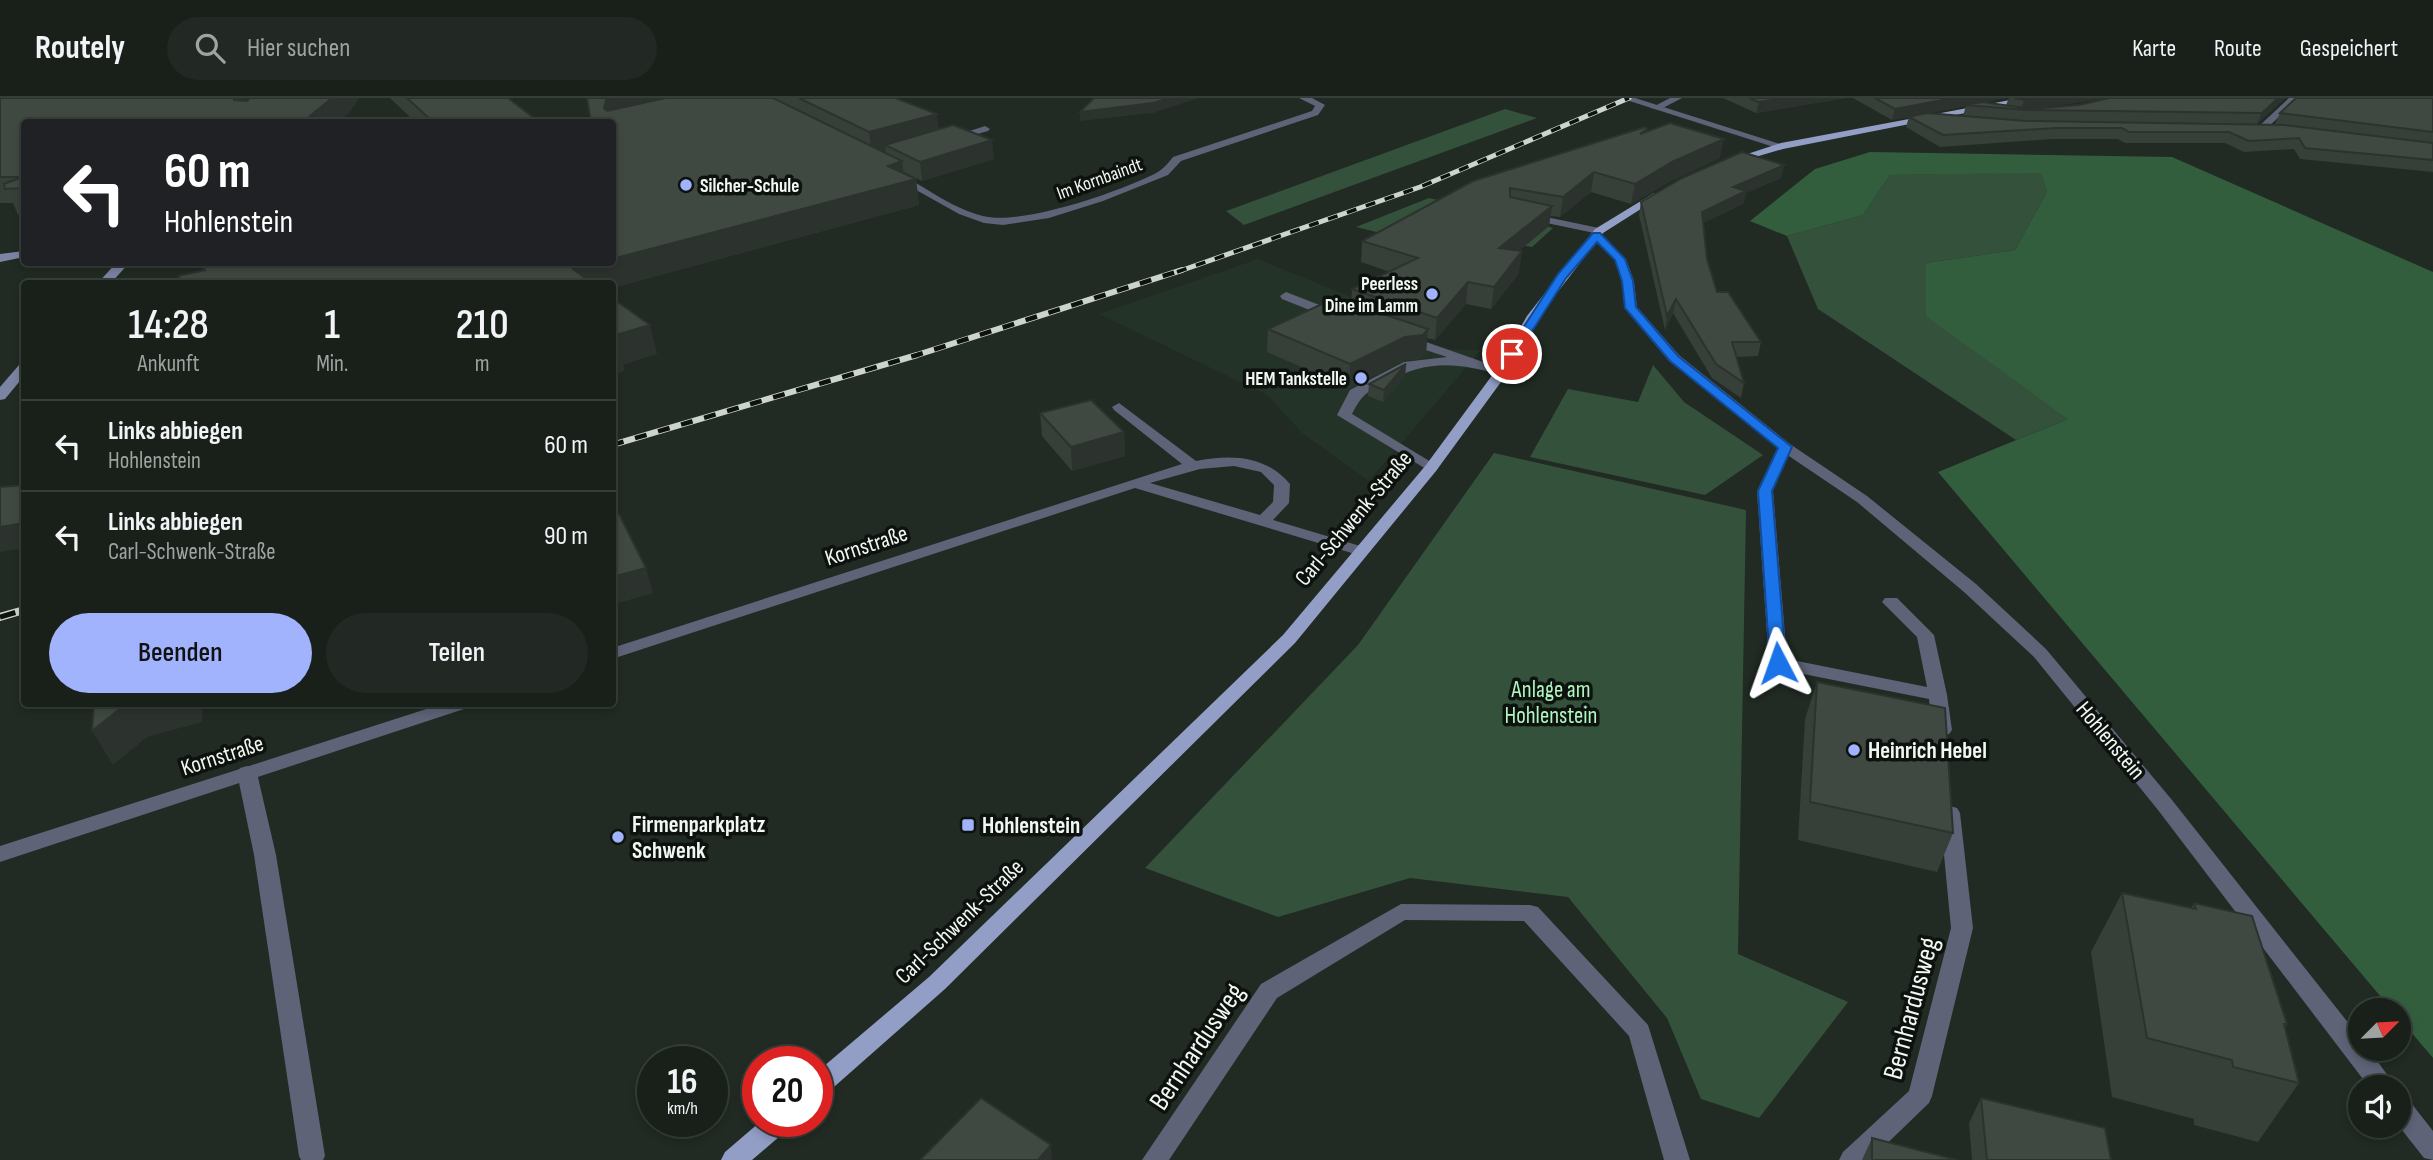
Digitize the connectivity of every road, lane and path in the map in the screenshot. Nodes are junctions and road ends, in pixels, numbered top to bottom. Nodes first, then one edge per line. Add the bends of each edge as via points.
1 (1304, 98) edge
2 (1625, 98) edge
3 (1677, 98) edge
4 (2036, 98) edge
5 (2294, 98) edge
6 (1656, 108) junction
7 (1980, 108) junction
8 (2007, 113) edge
9 (1922, 119) junction
10 (1974, 121) edge
11 (2249, 128) edge
12 (985, 129) dead end
13 (2261, 129) junction
14 (2279, 130) edge
15 (933, 144) edge
16 (1781, 146) junction
17 (1716, 167) edge
18 (892, 174) edge
19 (1665, 192) edge
20 (1512, 213) edge
21 (1598, 233) junction
22 (21, 254) edge
23 (0, 258) edge
24 (120, 266) edge
25 (107, 280) edge
26 (1286, 296) dead end
27 (1351, 321) edge
28 (1390, 334) edge
29 (1479, 363) junction
30 (1502, 371) junction
31 (21, 372) edge
32 (0, 396) edge
33 (1119, 407) dead end
34 (1785, 447) junction
35 (1193, 466) junction
36 (1432, 468) junction
37 (1135, 483) junction
38 (1264, 520) junction
39 (1361, 551) junction
40 (1891, 602) dead end
41 (616, 653) edge
42 (1938, 695) junction
43 (451, 707) edge
44 (1944, 744) edge
45 (247, 773) junction
46 (1949, 797) edge
47 (0, 854) edge
48 (833, 1073) edge
49 (2375, 1075) edge
50 (2411, 1122) edge
51 (761, 1137) edge
52 (2433, 1150) edge
53 (312, 1156) dead end
54 (734, 1160) edge
55 (1156, 1160) edge
56 (1677, 1160) edge
57 (1852, 1160) edge

1 - 18 street, Im Kornbaindt via 1320,105 1315,113 1177,159 1164,173 1012,223 983,219
2 - 6 street
3 - 6 street
4 - 7 main road
5 - 13 street
6 - 16 street
7 - 8 street
7 - 9 main road
9 - 10 street
9 - 16 main road
11 - 13 street
12 - 15 street
13 - 14 street
16 - 17 main road
19 - 21 main road, Carl-Schwenk-Straße
20 - 21 street
21 - 30 main road, Carl-Schwenk-Straße via 1531,319
21 - 34 street, Hohlenstein via 1620,259 1631,308 1674,358
22 - 23 street
24 - 25 street
26 - 27 street
28 - 29 street
29 - 30 street
29 - 36 street via 1409,365 1354,393 1344,415
30 - 36 main road, Carl-Schwenk-Straße
31 - 32 street
33 - 35 street
34 - 42 street via 1765,491 1778,663
34 - 49 street, Hohlenstein via 1863,499 2040,653
35 - 37 street, Kornstraße
35 - 38 street, Kornstraße via 1230,462 1268,469 1282,484 1281,503
36 - 39 main road, Carl-Schwenk-Straße
37 - 38 street
37 - 41 street, Kornstraße
38 - 39 street
39 - 48 main road, Carl-Schwenk-Straße via 1289,639 937,983
40 - 42 street via 1925,635
42 - 44 street
43 - 45 street, Kornstraße
45 - 47 street, Kornstraße
45 - 53 street via 265,855
46 - 57 street, Bernhardusweg via 1962,928 1920,1096
50 - 52 street
51 - 54 main road
55 - 56 street, Bernhardusweg via 1269,991 1401,912 1530,913 1640,1032

